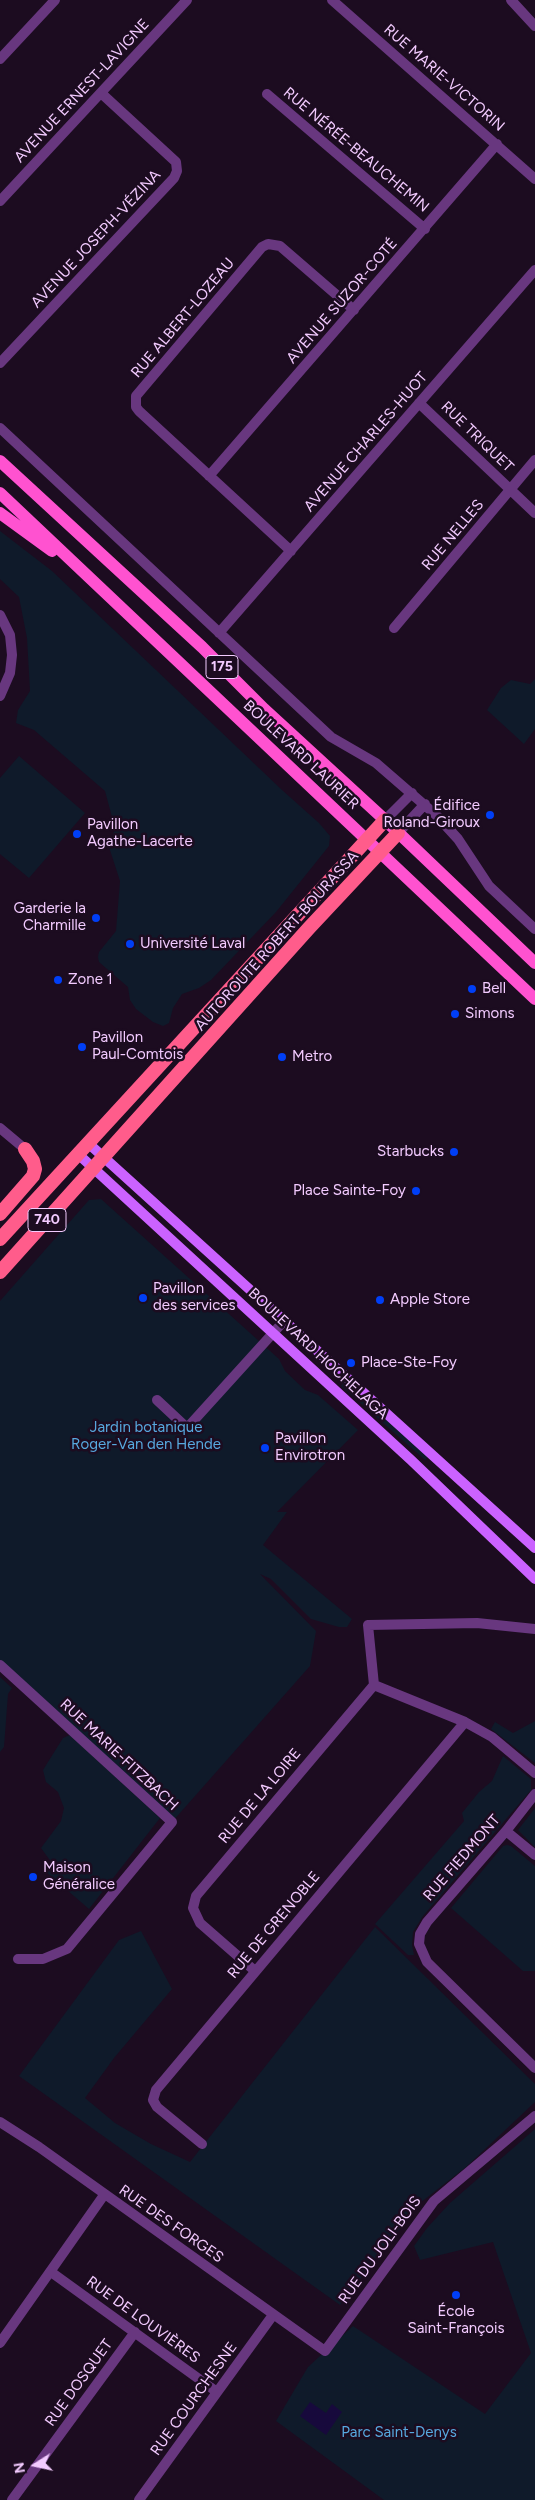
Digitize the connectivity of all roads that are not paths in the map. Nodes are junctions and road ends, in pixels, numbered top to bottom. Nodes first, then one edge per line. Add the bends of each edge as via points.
1 (56, 0) edge
2 (187, 0) edge
3 (332, 0) edge
4 (511, 0) edge
5 (535, 26) edge
6 (0, 59) edge
7 (101, 93) junction
8 (268, 94) dead end
9 (497, 144) junction
10 (535, 179) edge
11 (0, 202) edge
12 (426, 229) junction
13 (535, 270) edge
14 (354, 310) junction
15 (0, 363) edge
16 (419, 403) junction
17 (0, 428) edge
18 (535, 460) edge
19 (0, 461) edge
20 (209, 476) junction
21 (509, 491) junction
22 (0, 493) edge
23 (0, 513) edge
24 (535, 513) edge
25 (291, 551) junction
26 (87, 576) junction
27 (0, 615) edge
28 (394, 628) dead end
29 (219, 633) junction
30 (0, 696) edge
31 (412, 793) junction
32 (424, 804) junction
33 (385, 820) junction
34 (398, 833) junction
35 (366, 839) junction
36 (380, 852) junction
37 (535, 929) edge
38 (535, 963) edge
39 (535, 999) edge
40 (0, 1128) edge
41 (88, 1143) junction
42 (25, 1149) joint
43 (78, 1154) junction
44 (104, 1157) junction
45 (94, 1169) junction
46 (0, 1214) edge
47 (0, 1239) edge
48 (0, 1272) edge
49 (284, 1321) junction
50 (274, 1334) junction
51 (157, 1400) dead end
52 (535, 1548) edge
53 (535, 1579) edge
54 (535, 1628) edge
55 (0, 1665) edge
56 (374, 1685) junction
57 (465, 1722) junction
58 (535, 1773) edge
59 (535, 1794) edge
60 (506, 1831) junction
61 (535, 1855) edge
62 (18, 1959) dead end
63 (255, 1971) junction
64 (535, 2068) edge
65 (535, 2116) edge
66 (0, 2122) edge
67 (202, 2144) dead end
68 (104, 2195) junction
69 (51, 2272) junction
70 (273, 2315) junction
71 (135, 2332) junction
72 (0, 2343) edge
73 (325, 2351) joint
74 (217, 2392) junction
75 (12, 2500) edge
76 (139, 2500) edge

1 - 6 street
2 - 7 street, AVENUE ERNEST-LAVIGNE
3 - 9 street, RUE MARIE-VICTORIN
4 - 5 street
7 - 11 street, AVENUE ERNEST-LAVIGNE
7 - 15 street, AVENUE JOSEPH-VÉZINA via 176,162 177,171 174,178
8 - 12 street, RUE NÉRÉE-BEAUCHEMIN
9 - 10 street, RUE MARIE-VICTORIN
9 - 12 street, AVENUE SUZOR-COTÉ
12 - 14 street, AVENUE SUZOR-COTÉ
13 - 16 street, AVENUE CHARLES-HUOT
14 - 20 street, AVENUE SUZOR-COTÉ
14 - 20 street, RUE ALBERT-LOZEAU via 280,246 268,244 262,247 136,396 139,411
16 - 21 street, RUE TRIQUET via 474,453
16 - 25 street, AVENUE CHARLES-HUOT
17 - 29 street
18 - 21 street, RUE NELLES
19 - 33 main road, BOULEVARD LAURIER / 175
20 - 25 street, RUE ALBERT-LOZEAU
21 - 24 street, RUE TRIQUET
21 - 28 street, RUE NELLES
22 - 26 main road, BOULEVARD LAURIER / 175
23 - 26 main road
25 - 29 street, AVENUE CHARLES-HUOT
26 - 35 main road, BOULEVARD LAURIER / 175
27 - 30 street via 10,635 12,655 10,673
29 - 31 street via 331,737 376,763
31 - 32 street
31 - 33 street
32 - 34 street
32 - 37 street via 458,839 489,886
33 - 34 main road, BOULEVARD LAURIER / 175
33 - 35 highway, AUTOROUTE ROBERT-BOURASSA
34 - 36 highway, AUTOROUTE ROBERT-BOURASSA
34 - 38 main road, BOULEVARD LAURIER / 175
35 - 36 main road, BOULEVARD LAURIER / 175
35 - 41 highway, AUTOROUTE ROBERT-BOURASSA
36 - 39 main road, BOULEVARD LAURIER / 175
36 - 44 highway, AUTOROUTE ROBERT-BOURASSA
40 - 42 street
41 - 43 highway, AUTOROUTE ROBERT-BOURASSA / 740
41 - 44 main road, BOULEVARD HOCHELAGA
42 - 46 highway via 33,1162 33,1176
43 - 45 main road, BOULEVARD HOCHELAGA
43 - 47 highway, AUTOROUTE ROBERT-BOURASSA / 740
44 - 45 highway, AUTOROUTE ROBERT-BOURASSA / 740
44 - 49 main road, BOULEVARD HOCHELAGA
45 - 48 highway, AUTOROUTE ROBERT-BOURASSA / 740
45 - 50 main road, BOULEVARD HOCHELAGA
49 - 50 street
49 - 52 main road, BOULEVARD HOCHELAGA
50 - 51 street via 186,1428
50 - 53 main road, BOULEVARD HOCHELAGA via 412,1460
54 - 56 street via 477,1623 368,1625
55 - 62 street, RUE MARIE-FITZBACH via 172,1822 67,1949 43,1959
56 - 57 street
56 - 63 street, RUE DE LA LOIRE via 196,1896 193,1908 200,1923
57 - 58 street via 492,1737
57 - 63 street, RUE DE GRENOBLE
59 - 60 street, RUE FIEDMONT
60 - 61 street
60 - 64 street, RUE FIEDMONT via 427,1922 419,1944 427,1962
63 - 67 street, RUE DE GRENOBLE via 156,2090 153,2100 157,2108
65 - 73 street, RUE DU JOLI-BOIS via 434,2201
66 - 68 street, RUE DES FORGES
68 - 69 street
68 - 70 street, RUE DES FORGES
69 - 71 street, RUE DE LOUVIÈRES
69 - 72 street
70 - 73 street, RUE DES FORGES
70 - 74 street, RUE COURCHESNE
71 - 74 street, RUE DE LOUVIÈRES
71 - 75 street, RUE DOSQUET
74 - 76 street, RUE COURCHESNE

